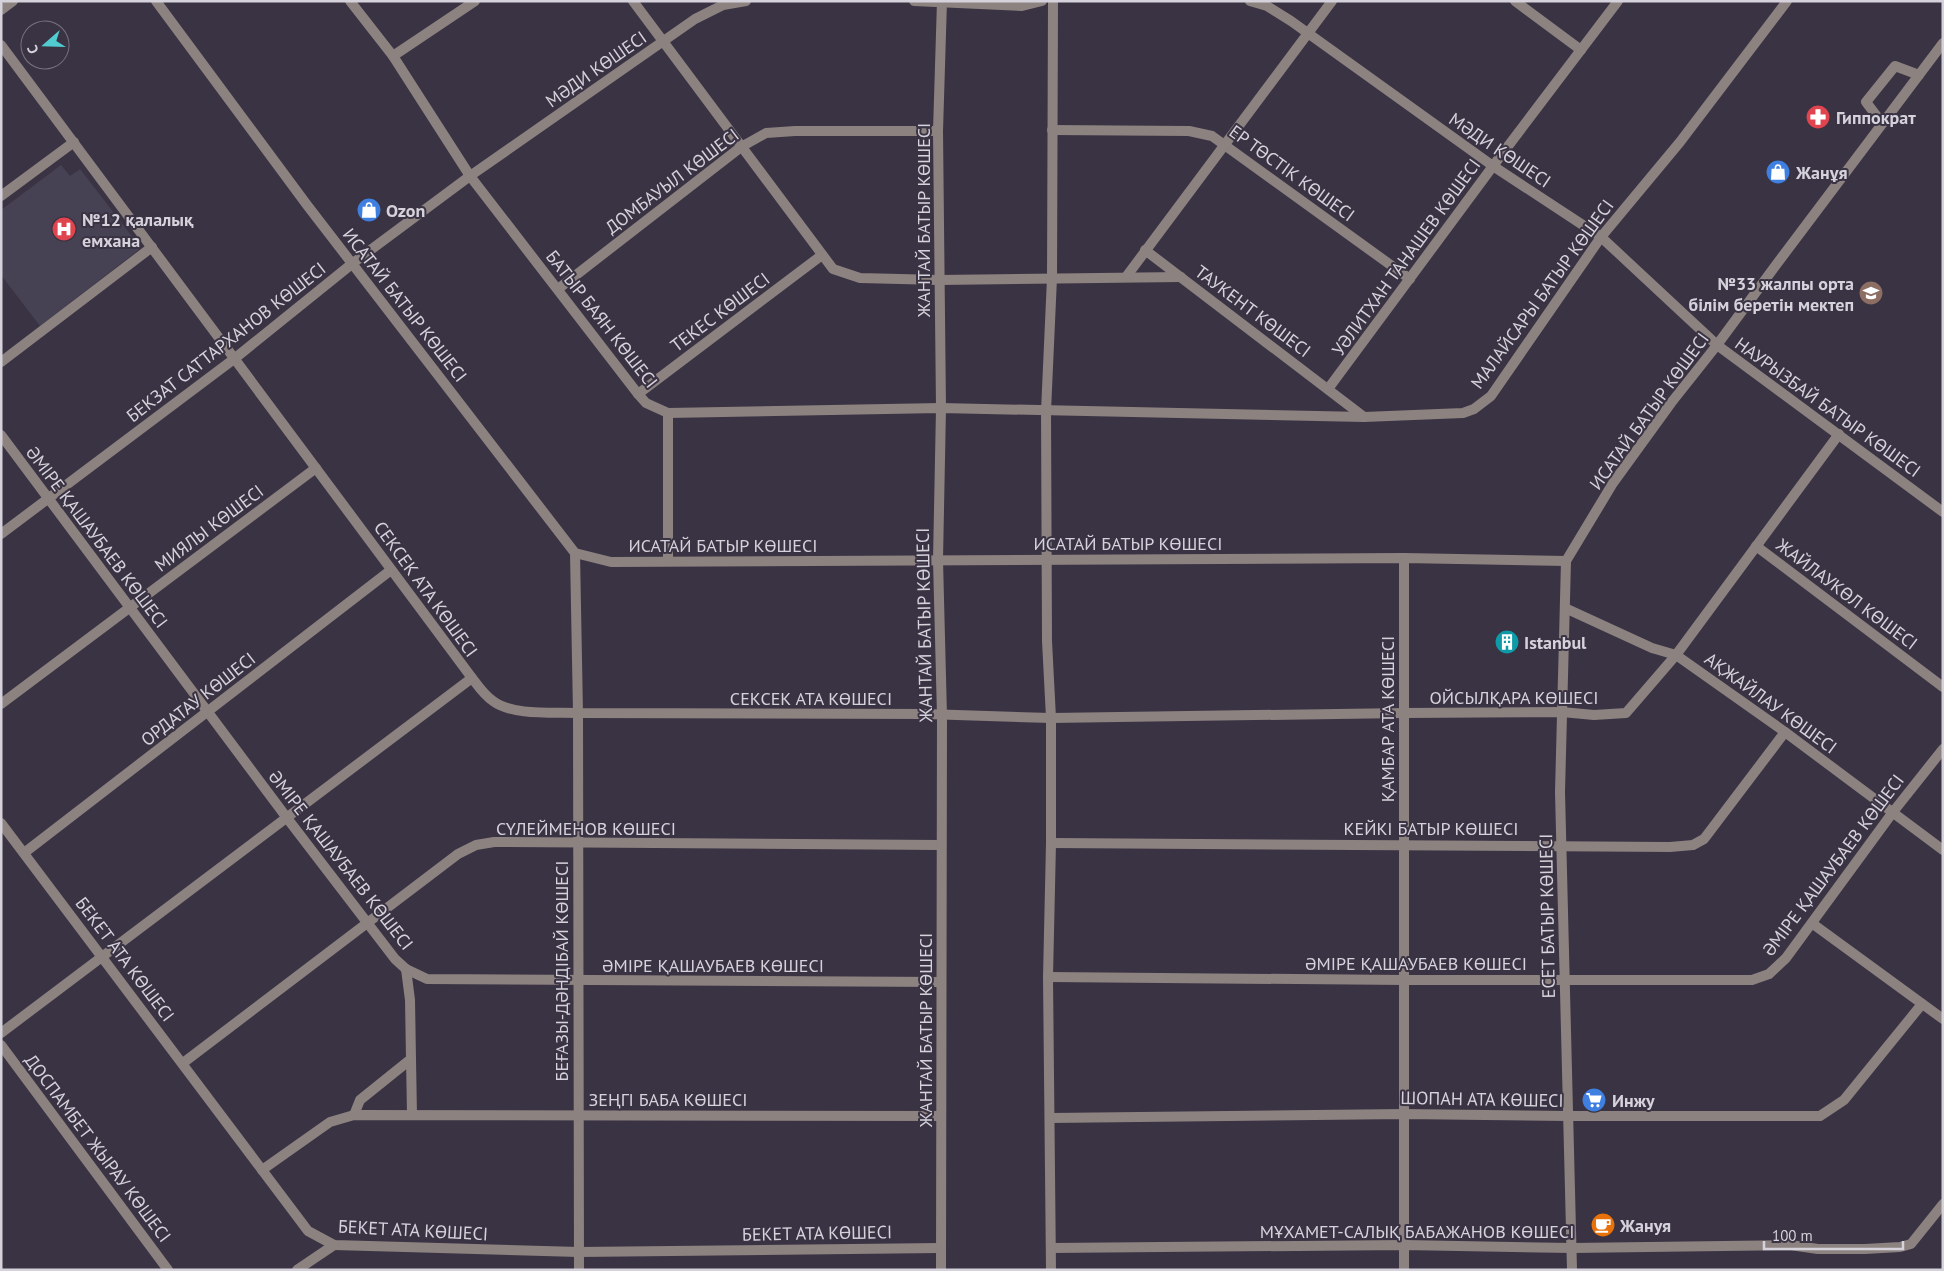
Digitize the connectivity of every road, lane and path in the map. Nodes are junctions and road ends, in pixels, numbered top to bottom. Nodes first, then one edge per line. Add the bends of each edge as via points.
1 (13, 1) edge
2 (156, 1) edge
3 (350, 1) edge
4 (475, 1) edge
5 (633, 1) edge
6 (746, 1) edge
7 (914, 1) edge
8 (1042, 1) edge
9 (1052, 1) edge
10 (1250, 1) edge
11 (1332, 1) edge
12 (1515, 1) edge
13 (1618, 1) edge
14 (1787, 1) edge
15 (942, 2) edge
16 (1, 10) edge
17 (1309, 34) junction
18 (664, 41) junction
19 (1943, 43) edge
20 (1, 45) edge
21 (1581, 50) junction
22 (392, 56) junction
23 (1919, 75) junction
24 (1882, 124) junction
25 (1052, 130) junction
26 (938, 131) junction
27 (74, 142) junction
28 (1226, 144) junction
29 (740, 147) junction
30 (1493, 166) junction
31 (470, 176) junction
32 (1, 196) edge
33 (1601, 237) junction
34 (152, 247) junction
35 (1145, 250) junction
36 (822, 255) junction
37 (353, 263) junction
38 (1180, 276) junction
39 (1126, 277) junction
40 (1052, 278) junction
41 (1410, 279) junction
42 (939, 280) junction
43 (558, 288) junction
44 (1717, 345) junction
45 (234, 359) junction
46 (1, 362) edge
47 (1328, 389) junction
48 (638, 394) junction
49 (940, 408) junction
50 (1046, 411) junction
51 (668, 413) junction
52 (1364, 417) junction
53 (1838, 434) junction
54 (1, 435) edge
55 (316, 468) junction
56 (48, 498) junction
57 (1943, 512) edge
58 (1, 534) edge
59 (1756, 546) junction
60 (574, 553) junction
61 (1404, 558) junction
62 (938, 560) junction
63 (1046, 560) junction
64 (668, 561) junction
65 (1566, 561) junction
66 (392, 570) junction
67 (130, 608) junction
68 (1565, 608) junction
69 (1676, 655) junction
70 (472, 678) junction
71 (1943, 687) edge
72 (1, 704) edge
73 (207, 712) junction
74 (578, 712) junction
75 (1562, 712) junction
76 (1404, 713) junction
77 (942, 716) junction
78 (1050, 718) junction
79 (1786, 732) junction
80 (1943, 749) edge
81 (1893, 812) junction
82 (287, 818) junction
83 (1, 823) edge
84 (1052, 843) junction
85 (578, 844) junction
86 (1403, 844) junction
87 (941, 845) junction
88 (1562, 845) junction
89 (1943, 850) edge
90 (24, 853) junction
91 (368, 924) junction
92 (1813, 924) junction
93 (102, 956) junction
94 (406, 969) junction
95 (1048, 977) junction
96 (578, 980) junction
97 (1404, 980) junction
98 (1565, 980) junction
99 (941, 982) junction
100 (1922, 1004) junction
101 (1943, 1019) edge
102 (1, 1033) edge
103 (1, 1045) edge
104 (411, 1059) junction
105 (183, 1063) junction
106 (354, 1114) junction
107 (412, 1114) junction
108 (1404, 1114) junction
109 (577, 1115) junction
110 (941, 1116) junction
111 (1568, 1116) junction
112 (1050, 1118) junction
113 (262, 1170) junction
114 (1943, 1204) edge
115 (334, 1245) junction
116 (1404, 1245) junction
117 (940, 1248) junction
118 (1051, 1248) junction
119 (1572, 1248) junction
120 (579, 1252) junction
121 (168, 1270) edge
122 (297, 1270) edge
123 (579, 1270) edge
124 (941, 1270) edge
125 (1051, 1270) edge
126 (1404, 1270) edge
127 (1572, 1270) edge

1 - 16 street
2 - 37 street, ИСАТАЙ БАТЫР КӨШЕСІ
3 - 22 street, БАТЫР БАЯН КӨШЕСІ
4 - 22 street
5 - 18 street
6 - 18 street, МӘДИ КӨШЕСІ via 723,5 694,19
7 - 15 street
8 - 15 street via 1022,6
9 - 25 street
10 - 17 street, МӘДИ КӨШЕСІ via 1268,6
11 - 17 street
12 - 21 street
13 - 21 street, УӘЛИТХАН ТАНАШЕВ КӨШЕСІ
14 - 33 street, МАЛАЙСАРЫ БАТЫР КӨШЕСІ via 1680,142
15 - 26 street, ЖАНТАЙ БАТЫР КӨШЕСІ
17 - 28 street
17 - 30 street, МӘДИ КӨШЕСІ
18 - 29 street
18 - 31 street, МӘДИ КӨШЕСІ
19 - 23 street, ИСАТАЙ БАТЫР КӨШЕСІ
20 - 27 street, СЕКСЕК АТА КӨШЕСІ
21 - 30 street, УӘЛИТХАН ТАНАШЕВ КӨШЕСІ
22 - 31 street, БАТЫР БАЯН КӨШЕСІ
23 - 24 street, ИСАТАЙ БАТЫР КӨШЕСІ
23 - 24 street via 1895,66 1866,102
24 - 44 street, ИСАТАЙ БАТЫР КӨШЕСІ
25 - 28 street, ЕР ТӨСТІК КӨШЕСІ via 1189,131 1212,136
25 - 40 street
26 - 29 street, ДОМБАУЫЛ КӨШЕСІ via 766,133
26 - 42 street, ЖАНТАЙ БАТЫР КӨШЕСІ
27 - 32 street
27 - 34 street, СЕКСЕК АТА КӨШЕСІ
28 - 35 street
28 - 41 street, ЕР ТӨСТІК КӨШЕСІ
29 - 36 street
29 - 43 street, ДОМБАУЫЛ КӨШЕСІ
30 - 33 street, МӘДИ КӨШЕСІ
30 - 41 street, УӘЛИТХАН ТАНАШЕВ КӨШЕСІ
31 - 37 street, БЕКЗАТ САТТАРХАНОВ КӨШЕСІ
31 - 43 street, БАТЫР БАЯН КӨШЕСІ
33 - 44 street, МӘДИ КӨШЕСІ
33 - 52 street, МАЛАЙСАРЫ БАТЫР КӨШЕСІ via 1483,403 1463,412
34 - 45 street, СЕКСЕК АТА КӨШЕСІ
34 - 46 street
35 - 38 street, ТАУКЕНТ КӨШЕСІ
35 - 39 street
36 - 42 street via 833,269 860,278
36 - 48 street, ТЕКЕС КӨШЕСІ
37 - 45 street, БЕКЗАТ САТТАРХАНОВ КӨШЕСІ
37 - 60 street, ИСАТАЙ БАТЫР КӨШЕСІ
38 - 39 street
38 - 47 street, ТАУКЕНТ КӨШЕСІ
39 - 40 street
40 - 42 street
40 - 50 street
41 - 47 street, УӘЛИТХАН ТАНАШЕВ КӨШЕСІ
42 - 49 street, ЖАНТАЙ БАТЫР КӨШЕСІ
43 - 48 street, БАТЫР БАЯН КӨШЕСІ
44 - 53 street, НАУРЫЗБАЙ БАТЫР КӨШЕСІ
44 - 65 street, ИСАТАЙ БАТЫР КӨШЕСІ via 1613,483
45 - 55 street, СЕКСЕК АТА КӨШЕСІ
45 - 56 street, БЕКЗАТ САТТАРХАНОВ КӨШЕСІ
47 - 52 street, ТАУКЕНТ КӨШЕСІ
48 - 51 street, БАТЫР БАЯН КӨШЕСІ via 646,403
49 - 50 street, БАТЫР БАЯН КӨШЕСІ
49 - 51 street, БАТЫР БАЯН КӨШЕСІ
49 - 62 street, ЖАНТАЙ БАТЫР КӨШЕСІ
50 - 52 street, МАЛАЙСАРЫ БАТЫР КӨШЕСІ
50 - 63 street
51 - 64 street
53 - 57 street, НАУРЫЗБАЙ БАТЫР КӨШЕСІ
53 - 59 street, ОЙСЫЛҚАРА КӨШЕСІ
54 - 56 street, ӘМІРЕ ҚАШАУБАЕВ КӨШЕСІ
55 - 66 street, СЕКСЕК АТА КӨШЕСІ
55 - 67 street, МИЯЛЫ КӨШЕСІ
56 - 58 street, БЕКЗАТ САТТАРХАНОВ КӨШЕСІ
56 - 67 street, ӘМІРЕ ҚАШАУБАЕВ КӨШЕСІ
59 - 69 street, ОЙСЫЛҚАРА КӨШЕСІ
59 - 71 street, ЖАЙЛАУКӨЛ КӨШЕСІ
60 - 64 street, ИСАТАЙ БАТЫР КӨШЕСІ via 611,562
60 - 74 street, БЕҒАЗЫ-ДӘНДІБАЙ КӨШЕСІ
61 - 63 street, ИСАТАЙ БАТЫР КӨШЕСІ
61 - 65 street, ИСАТАЙ БАТЫР КӨШЕСІ
61 - 76 street, ҚАМБАР АТА КӨШЕСІ
62 - 63 street, ИСАТАЙ БАТЫР КӨШЕСІ
62 - 64 street, ИСАТАЙ БАТЫР КӨШЕСІ
62 - 77 street, ЖАНТАЙ БАТЫР КӨШЕСІ
63 - 78 street
65 - 68 street, ЕСЕТ БАТЫР КӨШЕСІ
66 - 70 street, СЕКСЕК АТА КӨШЕСІ
66 - 73 street, ОРДАТАУ КӨШЕСІ
67 - 72 street, МИЯЛЫ КӨШЕСІ
67 - 73 street, ӘМІРЕ ҚАШАУБАЕВ КӨШЕСІ
68 - 69 street, АҚЖАЙЛАУ КӨШЕСІ via 1652,648
68 - 75 street, ЕСЕТ БАТЫР КӨШЕСІ
69 - 75 street, ОЙСЫЛҚАРА КӨШЕСІ via 1626,713
69 - 79 street, АҚЖАЙЛАУ КӨШЕСІ
70 - 74 street, СЕКСЕК АТА КӨШЕСІ via 491,700 504,708
70 - 82 street
73 - 82 street, ӘМІРЕ ҚАШАУБАЕВ КӨШЕСІ
73 - 90 street, ОРДАТАУ КӨШЕСІ
74 - 77 street, СЕКСЕК АТА КӨШЕСІ
74 - 85 street, БЕҒАЗЫ-ДӘНДІБАЙ КӨШЕСІ
75 - 76 street, ОЙСЫЛҚАРА КӨШЕСІ
75 - 88 street, ЕСЕТ БАТЫР КӨШЕСІ
76 - 78 street, ОЙСЫЛҚАРА КӨШЕСІ
76 - 86 street, ҚАМБАР АТА КӨШЕСІ
77 - 78 street, СЕКСЕК АТА КӨШЕСІ
77 - 87 street, ЖАНТАЙ БАТЫР КӨШЕСІ
78 - 84 street
79 - 81 street, АҚЖАЙЛАУ КӨШЕСІ
79 - 88 street, КЕЙКІ БАТЫР КӨШЕСІ via 1704,839 1693,845
80 - 81 street, ӘМІРЕ ҚАШАУБАЕВ КӨШЕСІ
81 - 89 street, АҚЖАЙЛАУ КӨШЕСІ
81 - 92 street, ӘМІРЕ ҚАШАУБАЕВ КӨШЕСІ
82 - 91 street, ӘМІРЕ ҚАШАУБАЕВ КӨШЕСІ
82 - 93 street
83 - 90 street, БЕКЕТ АТА КӨШЕСІ
84 - 86 street, КЕЙКІ БАТЫР КӨШЕСІ
84 - 95 street
85 - 87 street, СҮЛЕЙМЕНОВ КӨШЕСІ
85 - 91 street, СҮЛЕЙМЕНОВ КӨШЕСІ via 494,842 476,845 458,854
85 - 96 street, БЕҒАЗЫ-ДӘНДІБАЙ КӨШЕСІ
86 - 88 street, КЕЙКІ БАТЫР КӨШЕСІ
86 - 97 street, ҚАМБАР АТА КӨШЕСІ
87 - 99 street, ЖАНТАЙ БАТЫР КӨШЕСІ
88 - 98 street, ЕСЕТ БАТЫР КӨШЕСІ
90 - 93 street, БЕКЕТ АТА КӨШЕСІ
91 - 94 street, ӘМІРЕ ҚАШАУБАЕВ КӨШЕСІ
91 - 105 street, СҮЛЕЙМЕНОВ КӨШЕСІ
92 - 98 street, ӘМІРЕ ҚАШАУБАЕВ КӨШЕСІ via 1769,974 1752,980
92 - 100 street
93 - 102 street
93 - 105 street, БЕКЕТ АТА КӨШЕСІ
94 - 96 street, ӘМІРЕ ҚАШАУБАЕВ КӨШЕСІ via 427,979
94 - 104 street
95 - 97 street, ӘМІРЕ ҚАШАУБАЕВ КӨШЕСІ
95 - 112 street
96 - 99 street, ӘМІРЕ ҚАШАУБАЕВ КӨШЕСІ
96 - 109 street, БЕҒАЗЫ-ДӘНДІБАЙ КӨШЕСІ
97 - 98 street, ӘМІРЕ ҚАШАУБАЕВ КӨШЕСІ
97 - 108 street, ҚАМБАР АТА КӨШЕСІ
98 - 111 street, ЕСЕТ БАТЫР КӨШЕСІ
99 - 110 street, ЖАНТАЙ БАТЫР КӨШЕСІ
100 - 101 street
100 - 111 street, ШОПАН АТА КӨШЕСІ via 1844,1100 1820,1116
103 - 121 street, ДОСПАМБЕТ ЖЫРАУ КӨШЕСІ
104 - 106 street via 360,1100
104 - 107 street
105 - 113 street, БЕКЕТ АТА КӨШЕСІ
106 - 107 street, ЗЕҢГІ БАБА КӨШЕСІ
106 - 113 street, ЗЕҢГІ БАБА КӨШЕСІ via 330,1122
107 - 109 street, ЗЕҢГІ БАБА КӨШЕСІ
108 - 111 street, ШОПАН АТА КӨШЕСІ
108 - 112 street, ШОПАН АТА КӨШЕСІ
108 - 116 street, ҚАМБАР АТА КӨШЕСІ
109 - 110 street, ЗЕҢГІ БАБА КӨШЕСІ
109 - 120 street, БЕҒАЗЫ-ДӘНДІБАЙ КӨШЕСІ
110 - 117 street, ЖАНТАЙ БАТЫР КӨШЕСІ
111 - 119 street, ЕСЕТ БАТЫР КӨШЕСІ
112 - 118 street
113 - 115 street, БЕКЕТ АТА КӨШЕСІ via 308,1232
114 - 119 street, МҰХАМЕТ-САЛЫҚ БАБАЖАНОВ КӨШЕСІ via 1911,1244 1900,1247
115 - 120 street, БЕКЕТ АТА КӨШЕСІ
115 - 122 street
116 - 118 street, МҰХАМЕТ-САЛЫҚ БАБАЖАНОВ КӨШЕСІ
116 - 119 street, МҰХАМЕТ-САЛЫҚ БАБАЖАНОВ КӨШЕСІ
116 - 126 street, ҚАМБАР АТА КӨШЕСІ
117 - 120 street, БЕКЕТ АТА КӨШЕСІ
117 - 124 street, ЖАНТАЙ БАТЫР КӨШЕСІ
118 - 125 street
119 - 127 street, ЕСЕТ БАТЫР КӨШЕСІ
120 - 123 street, БЕҒАЗЫ-ДӘНДІБАЙ КӨШЕСІ

